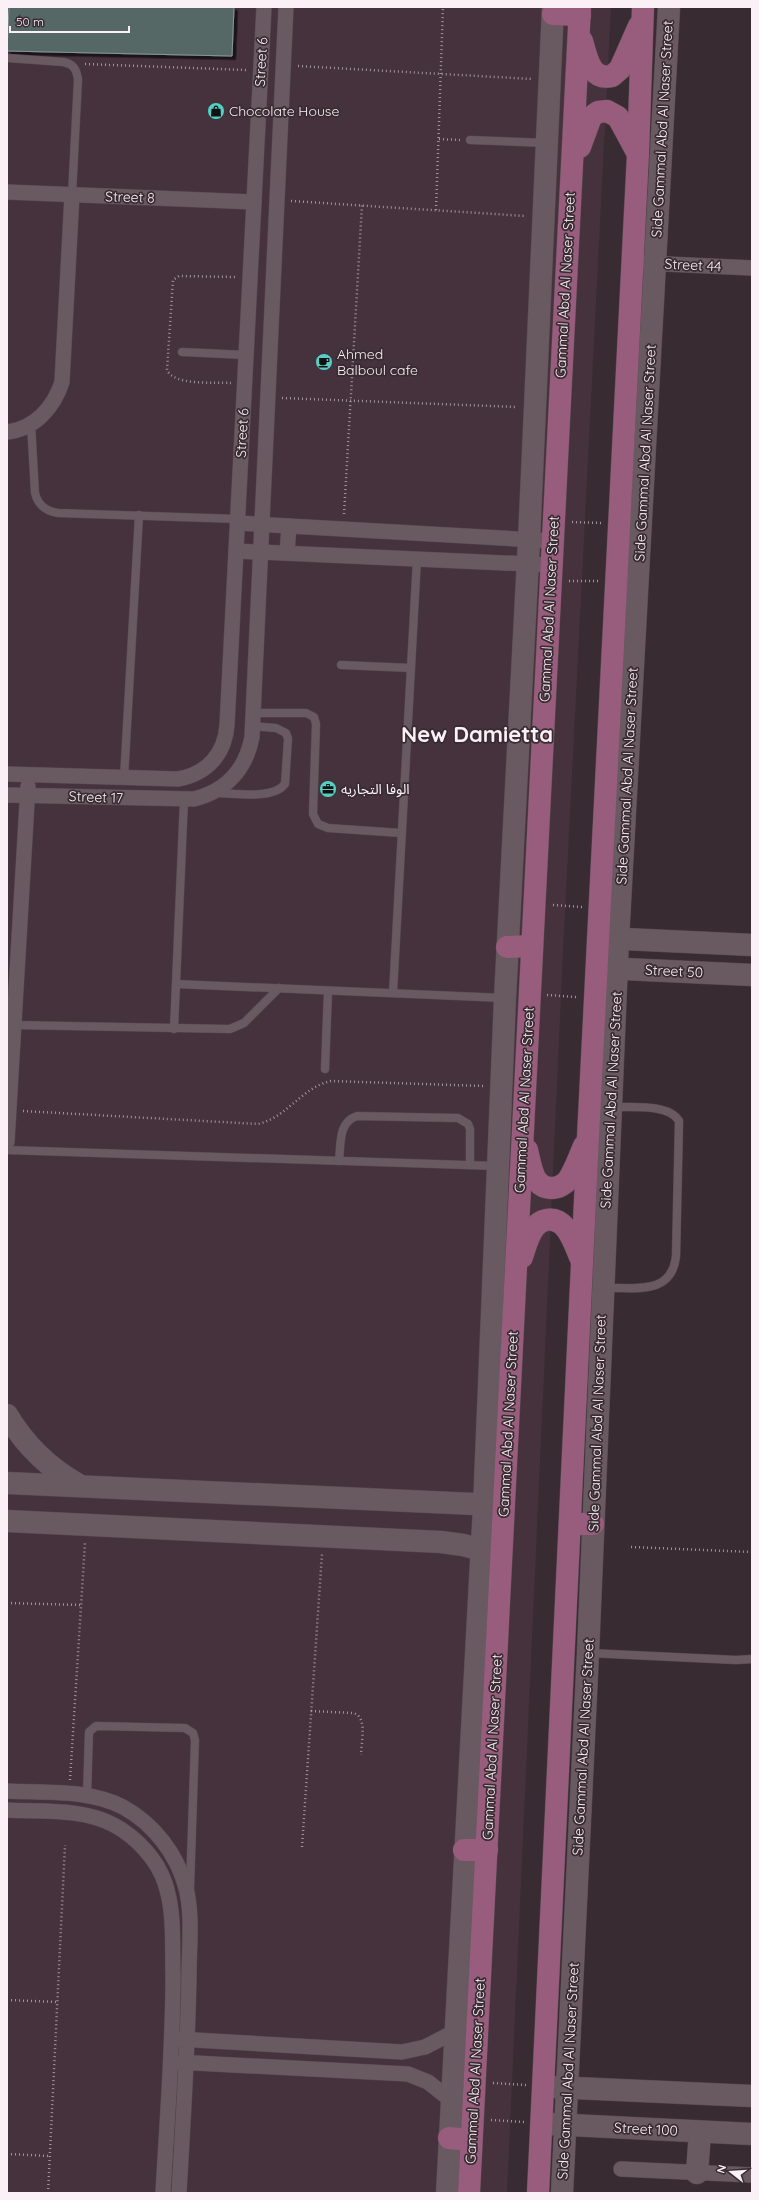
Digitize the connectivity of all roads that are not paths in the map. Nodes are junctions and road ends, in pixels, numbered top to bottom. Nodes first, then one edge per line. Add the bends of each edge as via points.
1 (264, 7) edge
2 (286, 7) edge
3 (669, 7) edge
4 (553, 11) edge
5 (643, 12) edge
6 (579, 17) edge
7 (7, 58) edge
8 (258, 122) junction
9 (280, 122) junction
10 (470, 140) road end
11 (547, 143) junction
12 (638, 154) junction
13 (571, 177) junction
14 (7, 192) edge
15 (72, 195) junction
16 (254, 202) junction
17 (633, 262) junction
18 (655, 263) junction
19 (752, 268) edge
20 (182, 352) dead end
21 (246, 355) junction
22 (31, 424) junction
23 (7, 432) edge
24 (139, 515) junction
25 (238, 521) junction
26 (262, 524) junction
27 (289, 526) junction
28 (553, 531) junction
29 (529, 540) junction
30 (236, 551) junction
31 (260, 552) junction
32 (288, 553) junction
33 (417, 558) junction
34 (528, 564) junction
35 (551, 572) junction
36 (341, 665) dead end
37 (411, 668) junction
38 (253, 720) junction
39 (7, 774) edge
40 (29, 775) junction
41 (124, 778) junction
42 (213, 793) junction
43 (7, 794) edge
44 (28, 795) junction
45 (184, 800) junction
46 (402, 832) junction
47 (608, 938) junction
48 (752, 945) edge
49 (532, 946) junction
50 (508, 947) junction
51 (607, 968) junction
52 (752, 975) edge
53 (176, 984) junction
54 (279, 988) junction
55 (328, 991) junction
56 (393, 993) junction
57 (505, 998) junction
58 (14, 1025) junction
59 (174, 1028) junction
60 (325, 1069) dead end
61 (611, 1107) junction
62 (523, 1133) junction
63 (588, 1138) junction
64 (7, 1142) edge
65 (7, 1150) edge
66 (339, 1161) junction
67 (470, 1165) junction
68 (497, 1166) junction
69 (583, 1263) junction
70 (515, 1274) junction
71 (603, 1288) junction
72 (7, 1415) edge
73 (7, 1482) edge
74 (81, 1486) junction
75 (494, 1506) junction
76 (7, 1521) edge
77 (570, 1524) junction
78 (593, 1524) junction
79 (481, 1549) junction
80 (502, 1556) junction
81 (588, 1653) junction
82 (752, 1659) edge
83 (7, 1791) edge
84 (87, 1795) junction
85 (7, 1810) edge
86 (464, 1850) junction
87 (487, 1850) junction
88 (190, 1905) junction
89 (456, 2031) junction
90 (173, 2038) junction
91 (188, 2039) junction
92 (329, 2048) junction
93 (171, 2061) junction
94 (187, 2062) junction
95 (328, 2070) junction
96 (542, 2086) junction
97 (567, 2087) junction
98 (752, 2096) edge
99 (452, 2101) junction
100 (541, 2123) junction
101 (565, 2125) junction
102 (700, 2132) junction
103 (752, 2134) edge
104 (449, 2138) junction
105 (471, 2140) junction
106 (620, 2169) dead end
107 (697, 2173) junction
108 (752, 2175) edge
109 (163, 2193) edge
110 (179, 2193) edge
111 (446, 2193) edge
112 (469, 2193) edge
113 (538, 2193) edge
114 (562, 2193) edge

1 - 8 street, Street 6
2 - 9 street, Street 6
3 - 18 main road, Side Gammal Abd Al Naser Street
4 - 6 main road
4 - 11 main road
5 - 6 main road via 620,69 606,78 596,75 593,71
5 - 12 main road
6 - 13 main road, Gammal Abd Al Naser Street
7 - 15 lane via 71,64 77,70
8 - 9 street
8 - 16 street, Street 6
9 - 26 street, Street 6
10 - 11 lane
11 - 29 main road
12 - 13 main road via 618,117 611,112 598,112 588,120
12 - 17 main road
13 - 28 main road, Gammal Abd Al Naser Street
14 - 15 street, Street 8
15 - 16 street, Street 8
15 - 22 street via 62,382 51,406
16 - 21 street, Street 6
17 - 18 street, Street 44
17 - 47 main road via 600,908
18 - 19 street, Street 44
18 - 47 main road, Side Gammal Abd Al Naser Street
20 - 21 lane
21 - 25 street, Street 6
22 - 23 street
22 - 24 lane via 35,493 45,509 58,512
24 - 25 lane
24 - 41 lane
25 - 26 street
25 - 30 street, Street 6
26 - 27 street
26 - 31 street, Street 6
27 - 29 street
27 - 32 street
28 - 29 street
28 - 35 main road, Gammal Abd Al Naser Street
29 - 34 main road
30 - 31 street
30 - 41 street, Street 6 via 227,725 221,751 207,768 187,777 169,780
31 - 32 street
31 - 38 street, Street 6
32 - 33 street
33 - 34 street
33 - 37 lane
34 - 35 street
34 - 50 main road
35 - 49 main road, Gammal Abd Al Naser Street
36 - 37 lane
37 - 46 lane
38 - 42 street, Street 6 via 250,747 242,766 229,781
38 - 42 lane via 286,734 288,739 285,784 271,794
38 - 46 lane via 306,713 314,718 316,724 313,814 318,824 328,828
39 - 40 street, Street 17
40 - 41 street, Street 17
40 - 44 street
42 - 45 street, Street 6
43 - 44 street, Street 17
44 - 45 street, Street 17
44 - 58 street
45 - 53 lane
46 - 56 lane
47 - 48 main road
47 - 51 main road
49 - 50 main road
49 - 62 main road, Gammal Abd Al Naser Street
50 - 57 main road
51 - 52 main road, Street 50
51 - 61 main road, Side Gammal Abd Al Naser Street
51 - 63 main road via 595,998
53 - 54 lane
53 - 59 lane
54 - 55 lane
54 - 59 lane via 238,1026 222,1030
55 - 56 lane
55 - 60 lane
56 - 57 lane
57 - 68 main road
58 - 59 lane
58 - 64 street
61 - 71 main road, Side Gammal Abd Al Naser Street
61 - 71 lane via 664,1109 673,1113 679,1121 676,1256 668,1278 655,1287
62 - 63 main road via 534,1177 550,1188 568,1180
62 - 70 main road, Gammal Abd Al Naser Street
63 - 69 main road
65 - 66 lane
66 - 67 lane
66 - 67 lane via 342,1129 350,1118 458,1118 468,1124 470,1129
67 - 68 lane
68 - 75 main road
69 - 70 main road via 565,1226 548,1220 536,1224 532,1229
69 - 77 main road
70 - 75 main road, Gammal Abd Al Naser Street
71 - 78 main road, Side Gammal Abd Al Naser Street
72 - 74 main road via 38,1456 56,1471
73 - 74 main road
74 - 75 main road
75 - 79 main road
75 - 80 main road, Gammal Abd Al Naser Street
76 - 79 main road via 441,1542
77 - 78 main road
77 - 96 main road
78 - 81 main road, Side Gammal Abd Al Naser Street
79 - 80 main road
79 - 86 main road
80 - 87 main road, Gammal Abd Al Naser Street
81 - 82 lane
81 - 97 main road, Side Gammal Abd Al Naser Street
83 - 84 street
84 - 88 street via 123,1807 155,1832 181,1871
84 - 88 lane via 89,1732 96,1726 185,1728 193,1733 195,1740
85 - 90 street via 92,1816 125,1832 152,1859 164,1882 171,1910
86 - 87 main road
86 - 89 main road
87 - 105 main road, Gammal Abd Al Naser Street
88 - 91 street
89 - 92 street via 425,2047 410,2051
89 - 99 main road
90 - 91 street
90 - 93 street
91 - 92 street
91 - 94 street
92 - 95 street
93 - 94 street
93 - 109 street
94 - 95 street
94 - 110 street
95 - 99 street via 408,2074 428,2082
96 - 97 main road
96 - 100 main road
97 - 98 main road
97 - 101 main road, Side Gammal Abd Al Naser Street
99 - 104 main road
100 - 101 main road, Street 100
100 - 113 main road
101 - 102 main road, Street 100
101 - 114 main road, Side Gammal Abd Al Naser Street
102 - 103 main road, Street 100
102 - 107 main road
104 - 105 main road
104 - 111 main road
105 - 112 main road, Gammal Abd Al Naser Street
106 - 107 street
107 - 108 street

